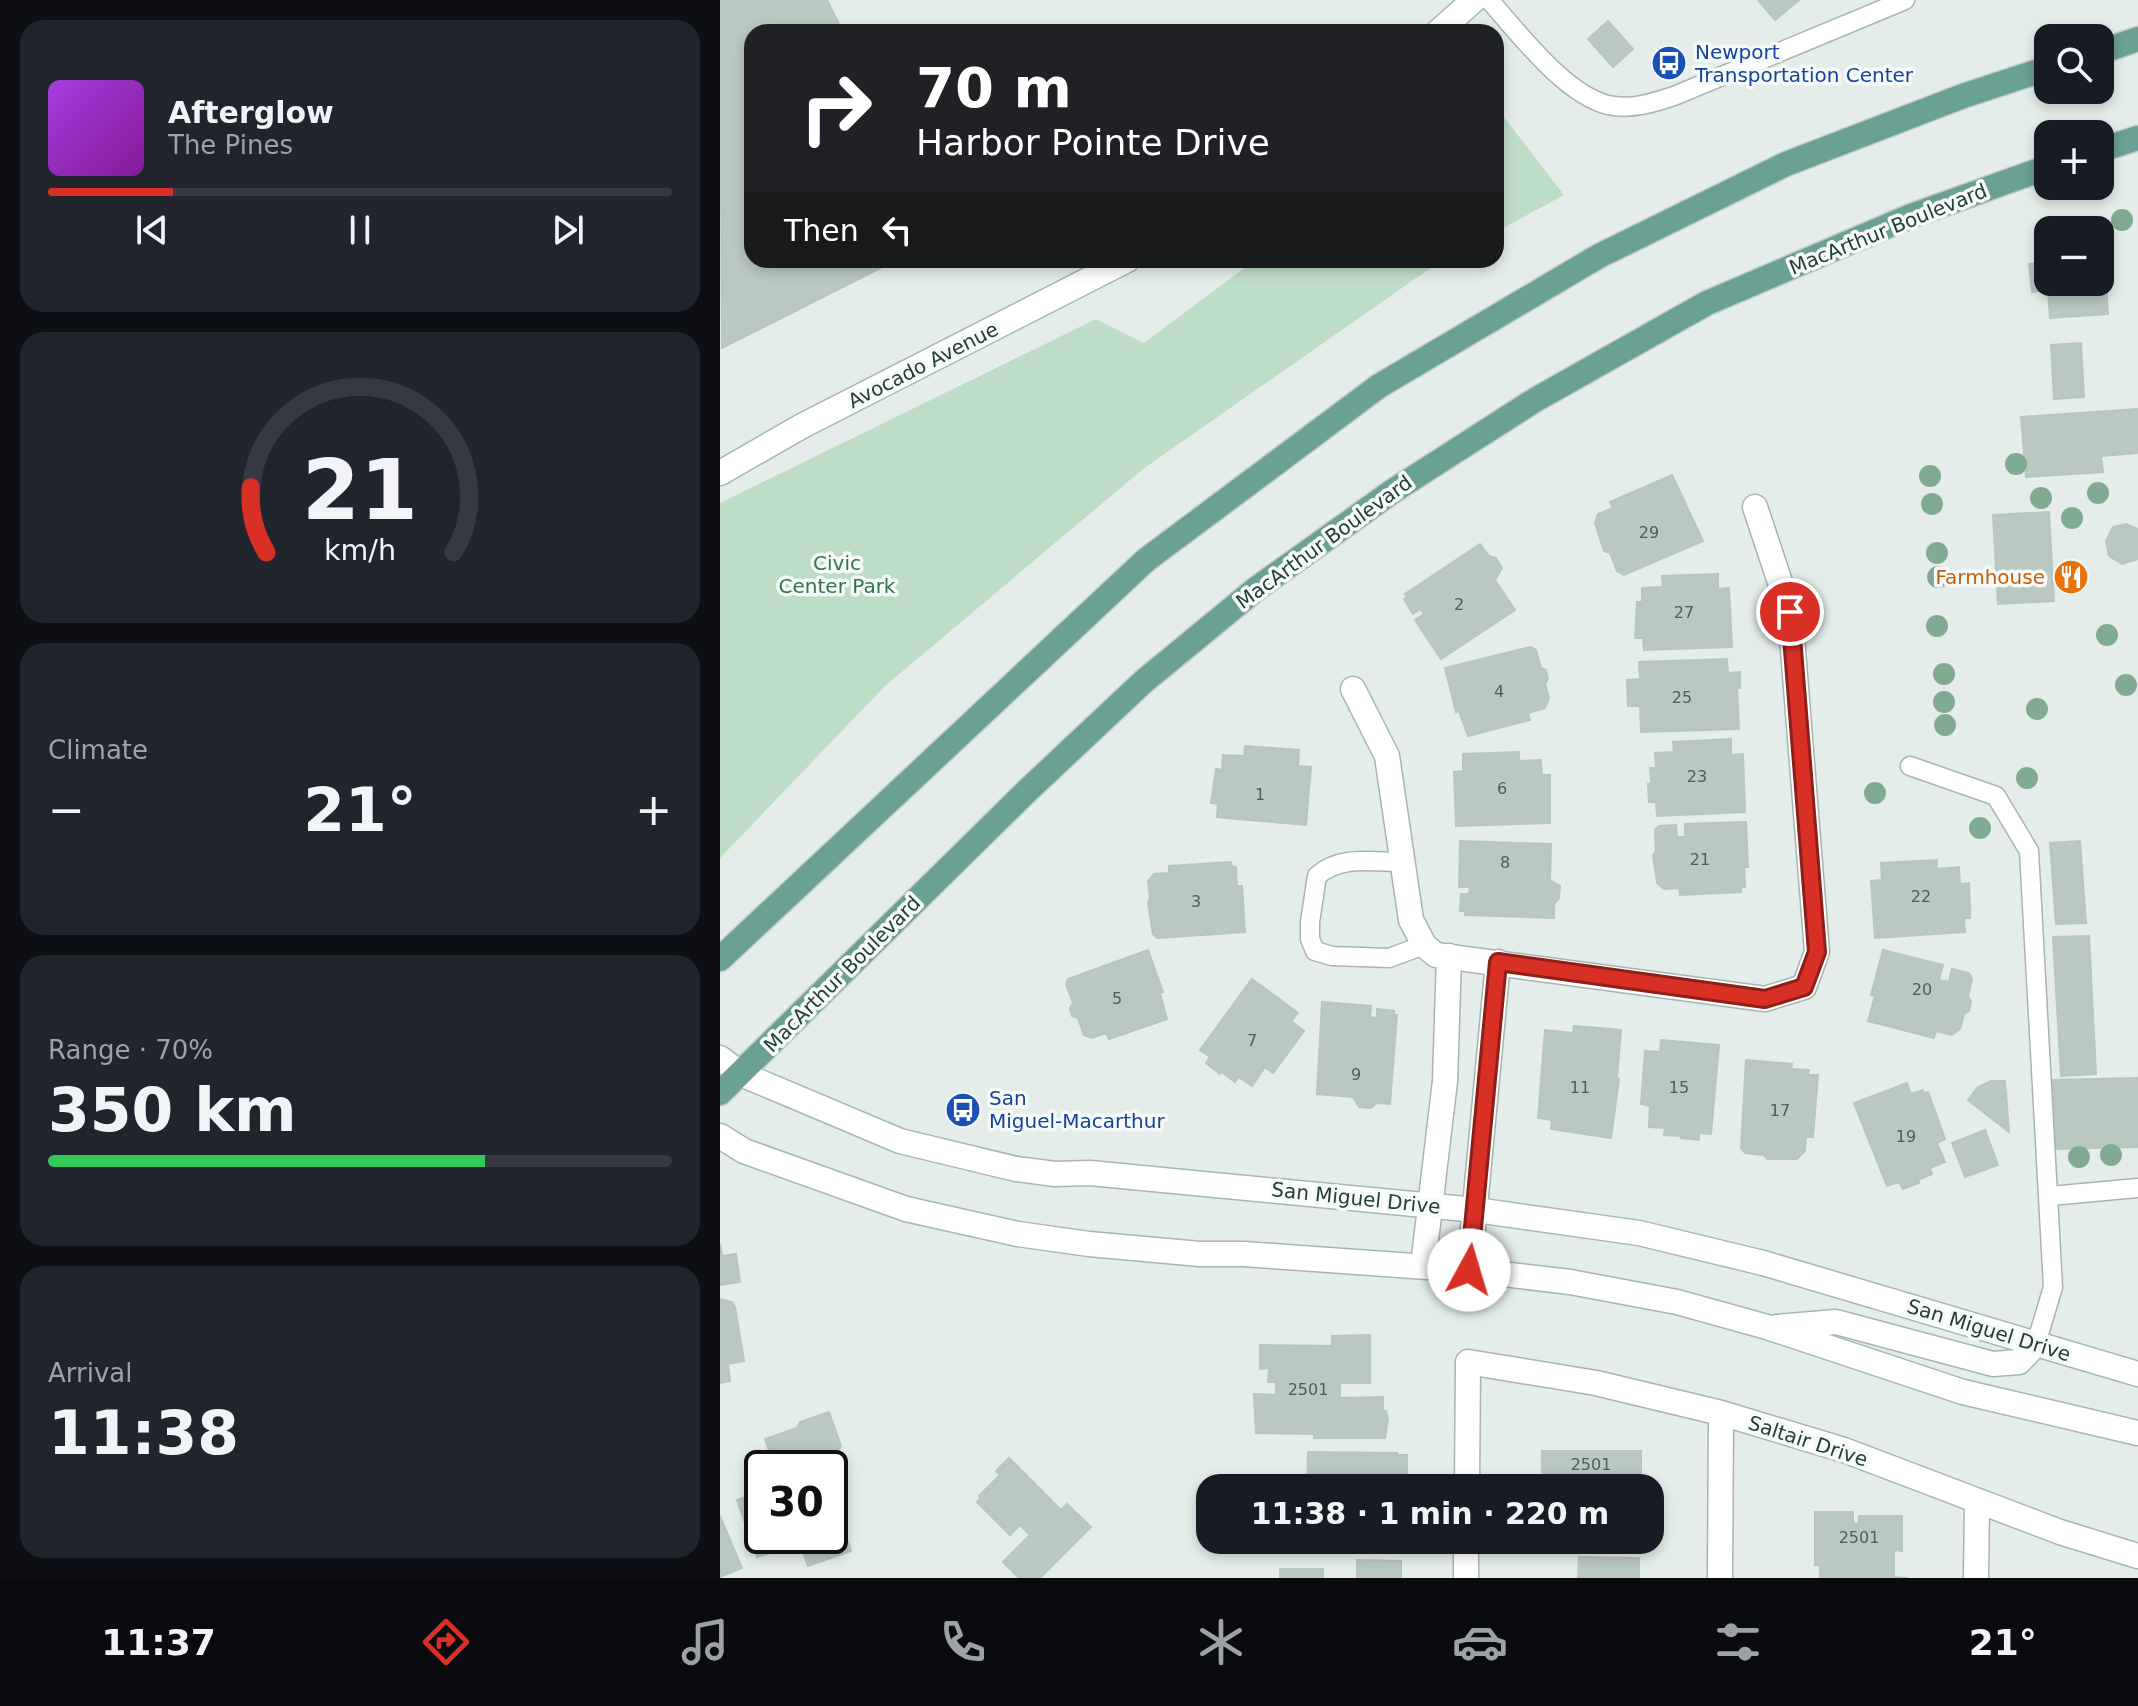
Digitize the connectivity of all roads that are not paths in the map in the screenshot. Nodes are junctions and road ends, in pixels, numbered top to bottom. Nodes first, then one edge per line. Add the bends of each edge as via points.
1 (1474, 0) edge
2 (1489, 0) edge
3 (1905, 0) edge
4 (1447, 24) edge
5 (2138, 39) edge
6 (2114, 47) edge
7 (2034, 73) edge
8 (2138, 138) edge
9 (2114, 146) edge
10 (2034, 172) edge
11 (1111, 268) edge
12 (720, 473) edge
13 (1755, 507) dead end
14 (1353, 689) dead end
15 (1910, 766) dead end
16 (1402, 862) junction
17 (1424, 945) junction
18 (1449, 956) junction
19 (720, 959) edge
20 (1498, 962) junction
21 (720, 1058) edge
22 (741, 1074) junction
23 (720, 1093) edge
24 (720, 1136) edge
25 (2138, 1188) edge
26 (2050, 1196) junction
27 (1430, 1205) junction
28 (1476, 1210) junction
29 (1423, 1266) junction
30 (1469, 1270) junction
31 (1767, 1327) junction
32 (2036, 1344) junction
33 (2138, 1374) edge
34 (1721, 1413) junction
35 (2138, 1433) edge
36 (1467, 1474) edge
37 (1977, 1501) junction
38 (1466, 1554) edge
39 (2138, 1556) edge
40 (1466, 1578) edge
41 (1720, 1578) edge
42 (1976, 1578) edge

1 - 4 street
2 - 3 lane via 1561,78 1608,105 1630,107 1674,96
5 - 6 main road
7 - 19 main road via 1786,164 1599,256 1379,386 1146,560
8 - 9 main road
10 - 22 main road, MacArthur Boulevard via 1911,216 1707,303 1535,400 1393,491 1256,589 1143,682
11 - 12 street, Avocado Avenue
13 - 20 street via 1790,612 1817,952 1804,987 1765,999
14 - 16 street via 1387,756
15 - 26 lane via 1996,796 2029,851
16 - 17 street via 1411,920
16 - 17 lane via 1347,861 1317,876 1310,939 1315,951 1332,956 1389,958
17 - 18 street via 1436,955
18 - 20 street
18 - 27 street via 1445,1081
20 - 28 street
21 - 22 street, San Miguel Drive
22 - 23 main road, MacArthur Boulevard
22 - 27 street, San Miguel Drive via 900,1141 1016,1169
24 - 29 street via 744,1151 906,1209 1018,1234 1200,1254
25 - 26 lane
26 - 32 lane via 2053,1287
27 - 28 street, San Miguel Drive
27 - 29 street
28 - 30 street
28 - 32 street, San Miguel Drive via 1639,1233 1763,1263
29 - 30 street
30 - 31 street via 1677,1302
31 - 32 street via 1836,1322 1993,1364 2019,1362
31 - 35 street via 1963,1392
32 - 33 street, San Miguel Drive
34 - 36 street, Saltair Drive via 1596,1383 1468,1362
34 - 37 street, Saltair Drive via 1844,1450
34 - 41 street
37 - 39 street, Saltair Drive
37 - 42 street
38 - 40 street

